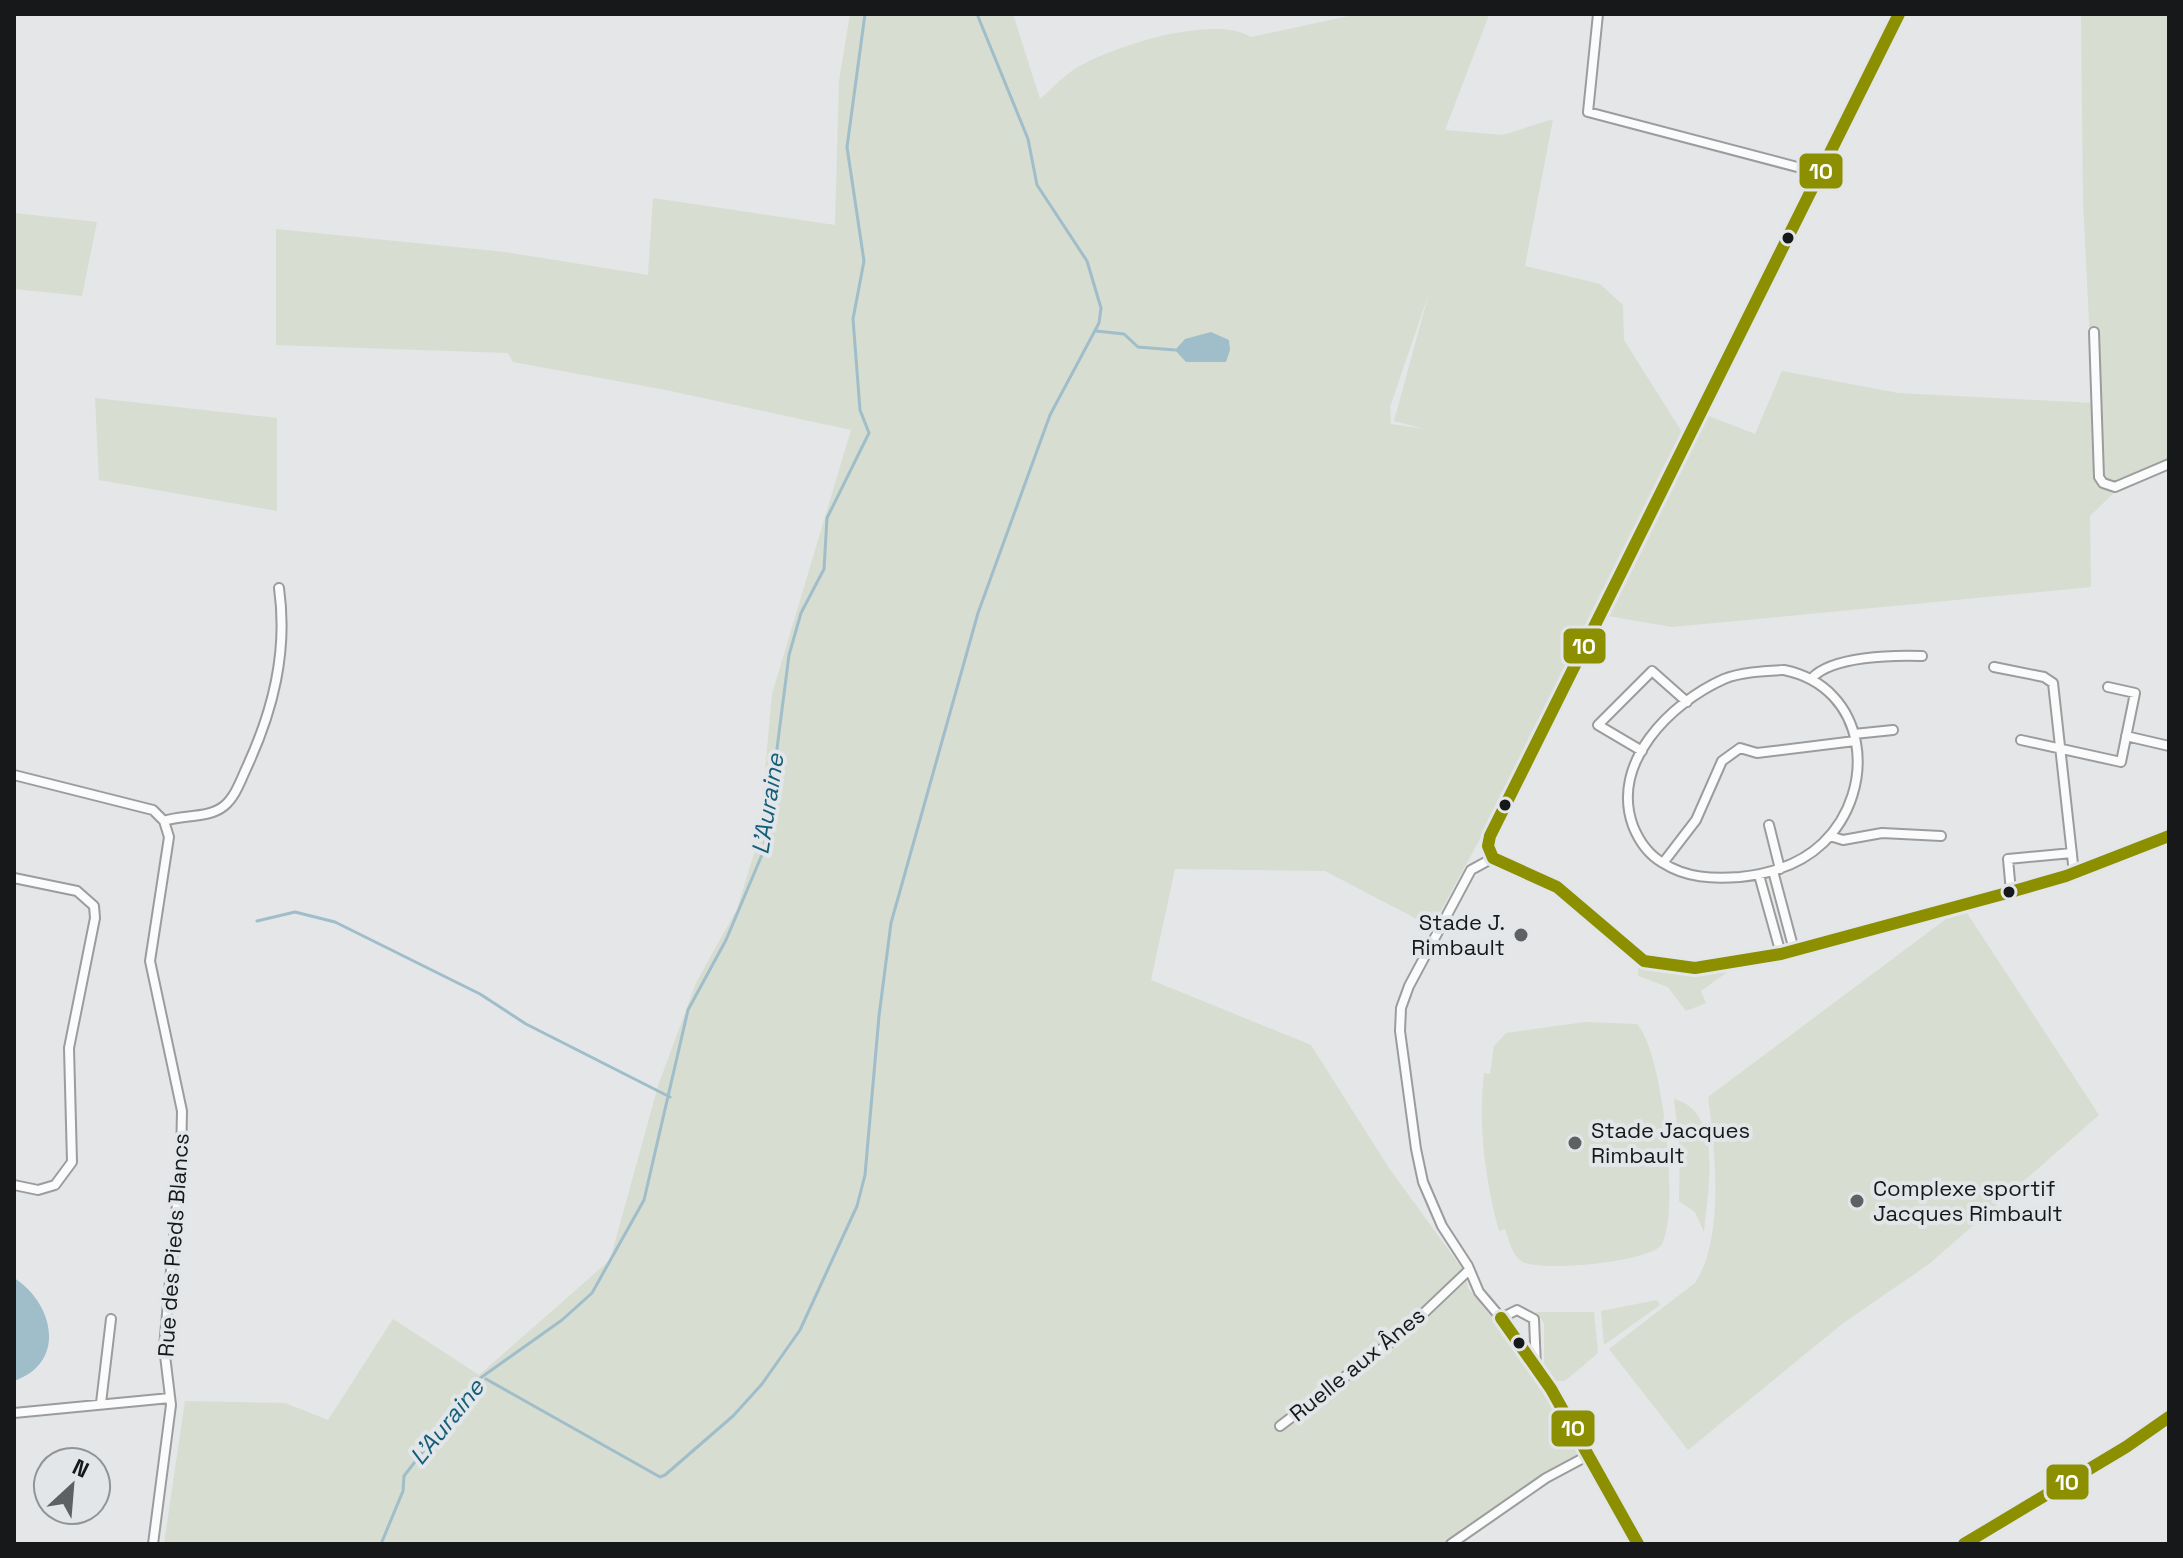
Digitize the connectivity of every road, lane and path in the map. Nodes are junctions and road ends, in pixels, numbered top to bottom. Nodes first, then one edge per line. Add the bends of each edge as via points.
1 (1598, 14) edge
2 (1899, 14) edge
3 (1820, 173) junction
4 (2094, 332) dead end
5 (2169, 464) edge
6 (279, 588) dead end
7 (1922, 656) dead end
8 (1994, 667) dead end
9 (1812, 678) junction
10 (2108, 687) dead end
11 (1687, 702) junction
12 (1893, 730) dead end
13 (2126, 736) junction
14 (1854, 737) junction
15 (2021, 740) dead end
16 (2169, 746) edge
17 (2060, 749) junction
18 (1642, 751) junction
19 (14, 775) edge
20 (164, 821) junction
21 (1769, 825) dead end
22 (1830, 836) junction
23 (1941, 836) dead end
24 (2169, 836) edge
25 (2072, 853) junction
26 (1493, 858) junction
27 (1663, 863) junction
28 (1776, 870) junction
29 (2074, 873) junction
30 (1759, 875) junction
31 (14, 878) edge
32 (2011, 892) junction
33 (1794, 950) junction
34 (1781, 954) junction
35 (14, 1185) edge
36 (1469, 1270) junction
37 (1501, 1318) junction
38 (111, 1319) dead end
39 (1536, 1367) junction
40 (170, 1398) junction
41 (101, 1403) junction
42 (14, 1413) edge
43 (2169, 1417) edge
44 (1280, 1426) dead end
45 (1589, 1455) junction
46 (153, 1544) edge
47 (1451, 1544) edge
48 (1638, 1544) edge
49 (1964, 1544) edge

1 - 3 street via 1588,112
2 - 3 street
3 - 26 street via 1490,836
4 - 5 street via 2099,477 2115,487
6 - 20 street via 283,615 277,685 235,792 216,811
7 - 9 street via 1840,663
8 - 17 street via 2053,683
9 - 11 street via 1784,670 1725,678
9 - 14 street via 1846,711
10 - 13 street via 2135,693
11 - 18 street via 1659,726
11 - 18 street via 1652,671 1598,725
12 - 14 street
13 - 16 street
13 - 17 street via 2121,762
14 - 22 street via 1856,785
14 - 27 street via 1757,753 1740,748 1727,754 1696,820
15 - 17 street
17 - 25 street
18 - 27 street via 1630,779 1629,815 1647,850
19 - 20 street via 143,806
20 - 40 street, Rue des Pieds Blancs via 169,851 150,961 182,1111 164,1347
21 - 28 street
22 - 23 street
22 - 28 street via 1801,859
24 - 29 street
25 - 29 street
25 - 32 street via 2008,859
26 - 34 street via 1557,887 1628,951 1655,965 1695,968
26 - 36 street via 1471,870 1401,1008 1423,1182
27 - 30 street via 1696,876
28 - 30 street
28 - 33 street
29 - 32 street
30 - 34 street
31 - 35 street via 77,891 94,906 95,918 69,1048 72,1162 55,1185 38,1190
32 - 33 street
33 - 34 street
36 - 37 street
36 - 44 street, Ruelle aux Ânes via 1405,1331
37 - 39 street
37 - 39 street via 1517,1310 1534,1319
38 - 41 street
39 - 45 street
40 - 41 street
40 - 46 street, Rue des Pieds Blancs
41 - 42 street
43 - 49 street
45 - 47 street
45 - 48 street

